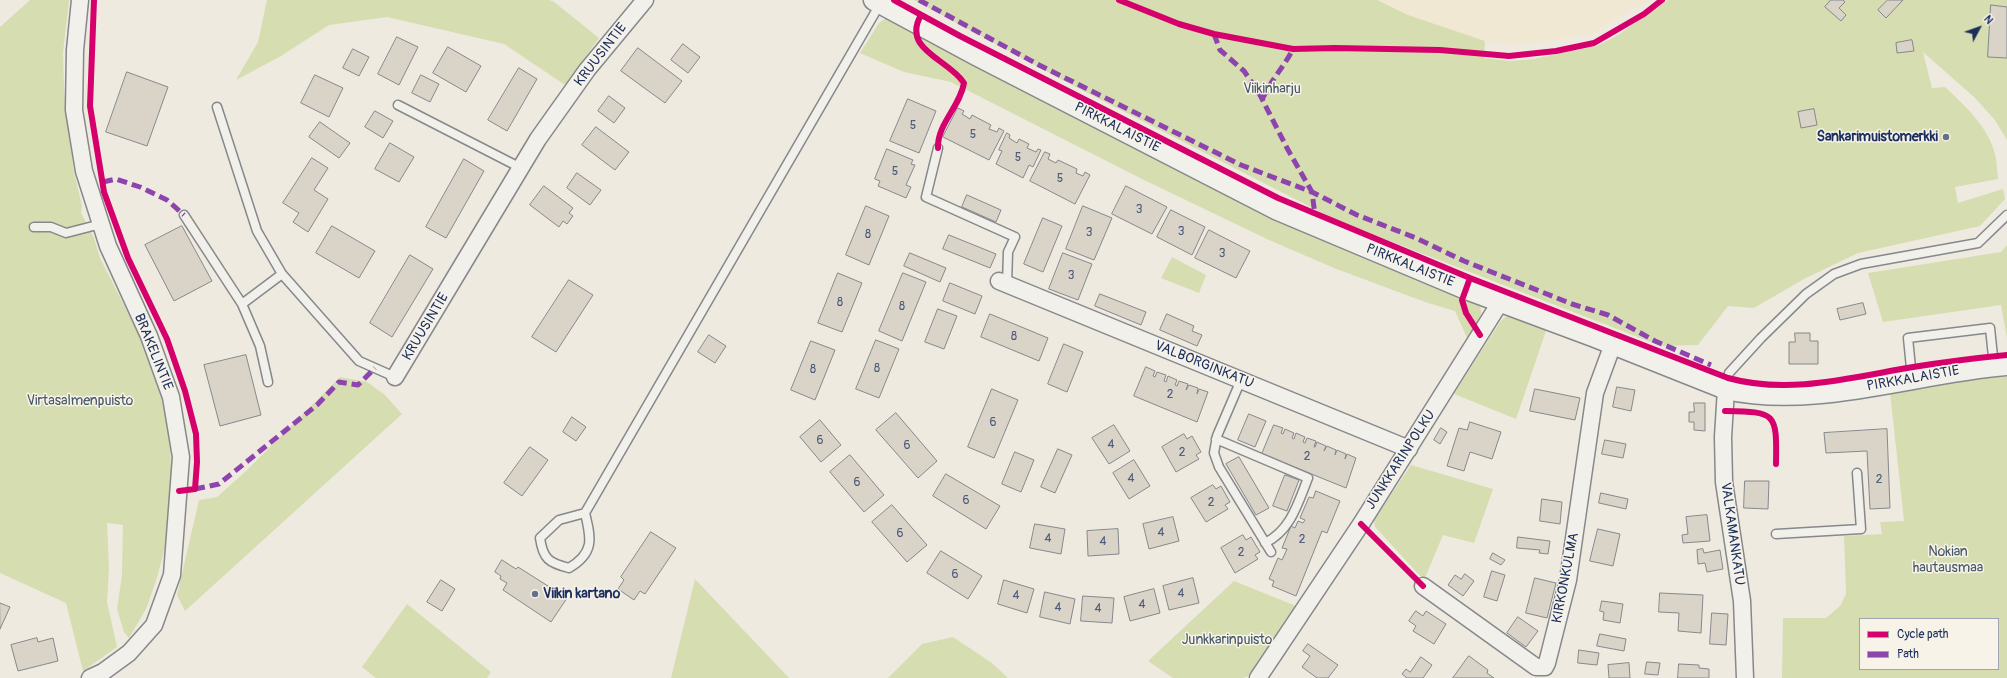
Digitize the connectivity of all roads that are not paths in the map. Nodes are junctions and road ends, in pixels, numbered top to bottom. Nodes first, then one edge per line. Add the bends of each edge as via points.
1 (80, 0) edge
2 (645, 0) edge
3 (877, 2) edge
4 (398, 105) dead end
5 (217, 107) dead end
6 (938, 148) dead end
7 (521, 168) junction
8 (184, 215) dead end
9 (2007, 215) edge
10 (101, 224) junction
11 (34, 227) dead end
12 (282, 274) junction
13 (1003, 283) joint
14 (1501, 301) junction
15 (242, 304) junction
16 (1613, 344) junction
17 (2001, 366) edge
18 (396, 377) joint
19 (1912, 378) junction
20 (1241, 380) junction
21 (268, 382) dead end
22 (1726, 389) junction
23 (1216, 439) junction
24 (1409, 448) junction
25 (1856, 473) dead end
26 (585, 513) junction
27 (1776, 534) dead end
28 (1265, 543) junction
29 (1271, 552) dead end
30 (1423, 586) dead end
31 (90, 678) edge
32 (1258, 678) edge
33 (1744, 678) edge

1 - 10 street, BRAKELINTIE via 75,50 74,110 84,172
2 - 7 street, KRUUSINTIE via 587,70 538,139
3 - 14 street, PIRKKALAISTIE via 1278,210
3 - 26 lane
4 - 7 lane
5 - 12 lane, KRUUSINTIE via 257,231
6 - 13 lane via 926,198 1015,237 1008,252
7 - 18 street, KRUUSINTIE
8 - 15 lane
9 - 22 lane via 1978,243 1861,264 1834,274 1806,294 1761,338 1729,373
10 - 11 lane via 66,233 51,227
10 - 31 street, BRAKELINTIE via 108,246 149,336 171,397 181,457 172,574 154,625 129,653
12 - 15 lane
12 - 18 lane, KRUUSINTIE via 359,361
13 - 20 street, VALBORGINKATU
14 - 16 street, PIRKKALAISTIE
14 - 24 street, JUNKKARINPOLKU
15 - 21 lane via 260,346
16 - 22 street, PIRKKALAISTIE
16 - 30 street, KIRKONKULMA via 1595,393 1568,580 1547,663 1540,668 1536,667
17 - 19 street, PIRKKALAISTIE
17 - 19 lane via 1990,328 1908,338
19 - 22 street, PIRKKALAISTIE via 1856,389 1781,395 1744,393
20 - 23 lane
20 - 24 street, VALBORGINKATU
22 - 33 street, VALKAMANKATU via 1724,482 1742,601
23 - 28 lane via 1214,453 1219,467
23 - 28 lane via 1308,478 1290,522 1277,537
24 - 32 street, JUNKKARINPOLKU
25 - 27 lane via 1861,529
26 - 26 lane via 560,520 540,538 547,559 556,565 569,568 588,551 590,541
28 - 29 lane

